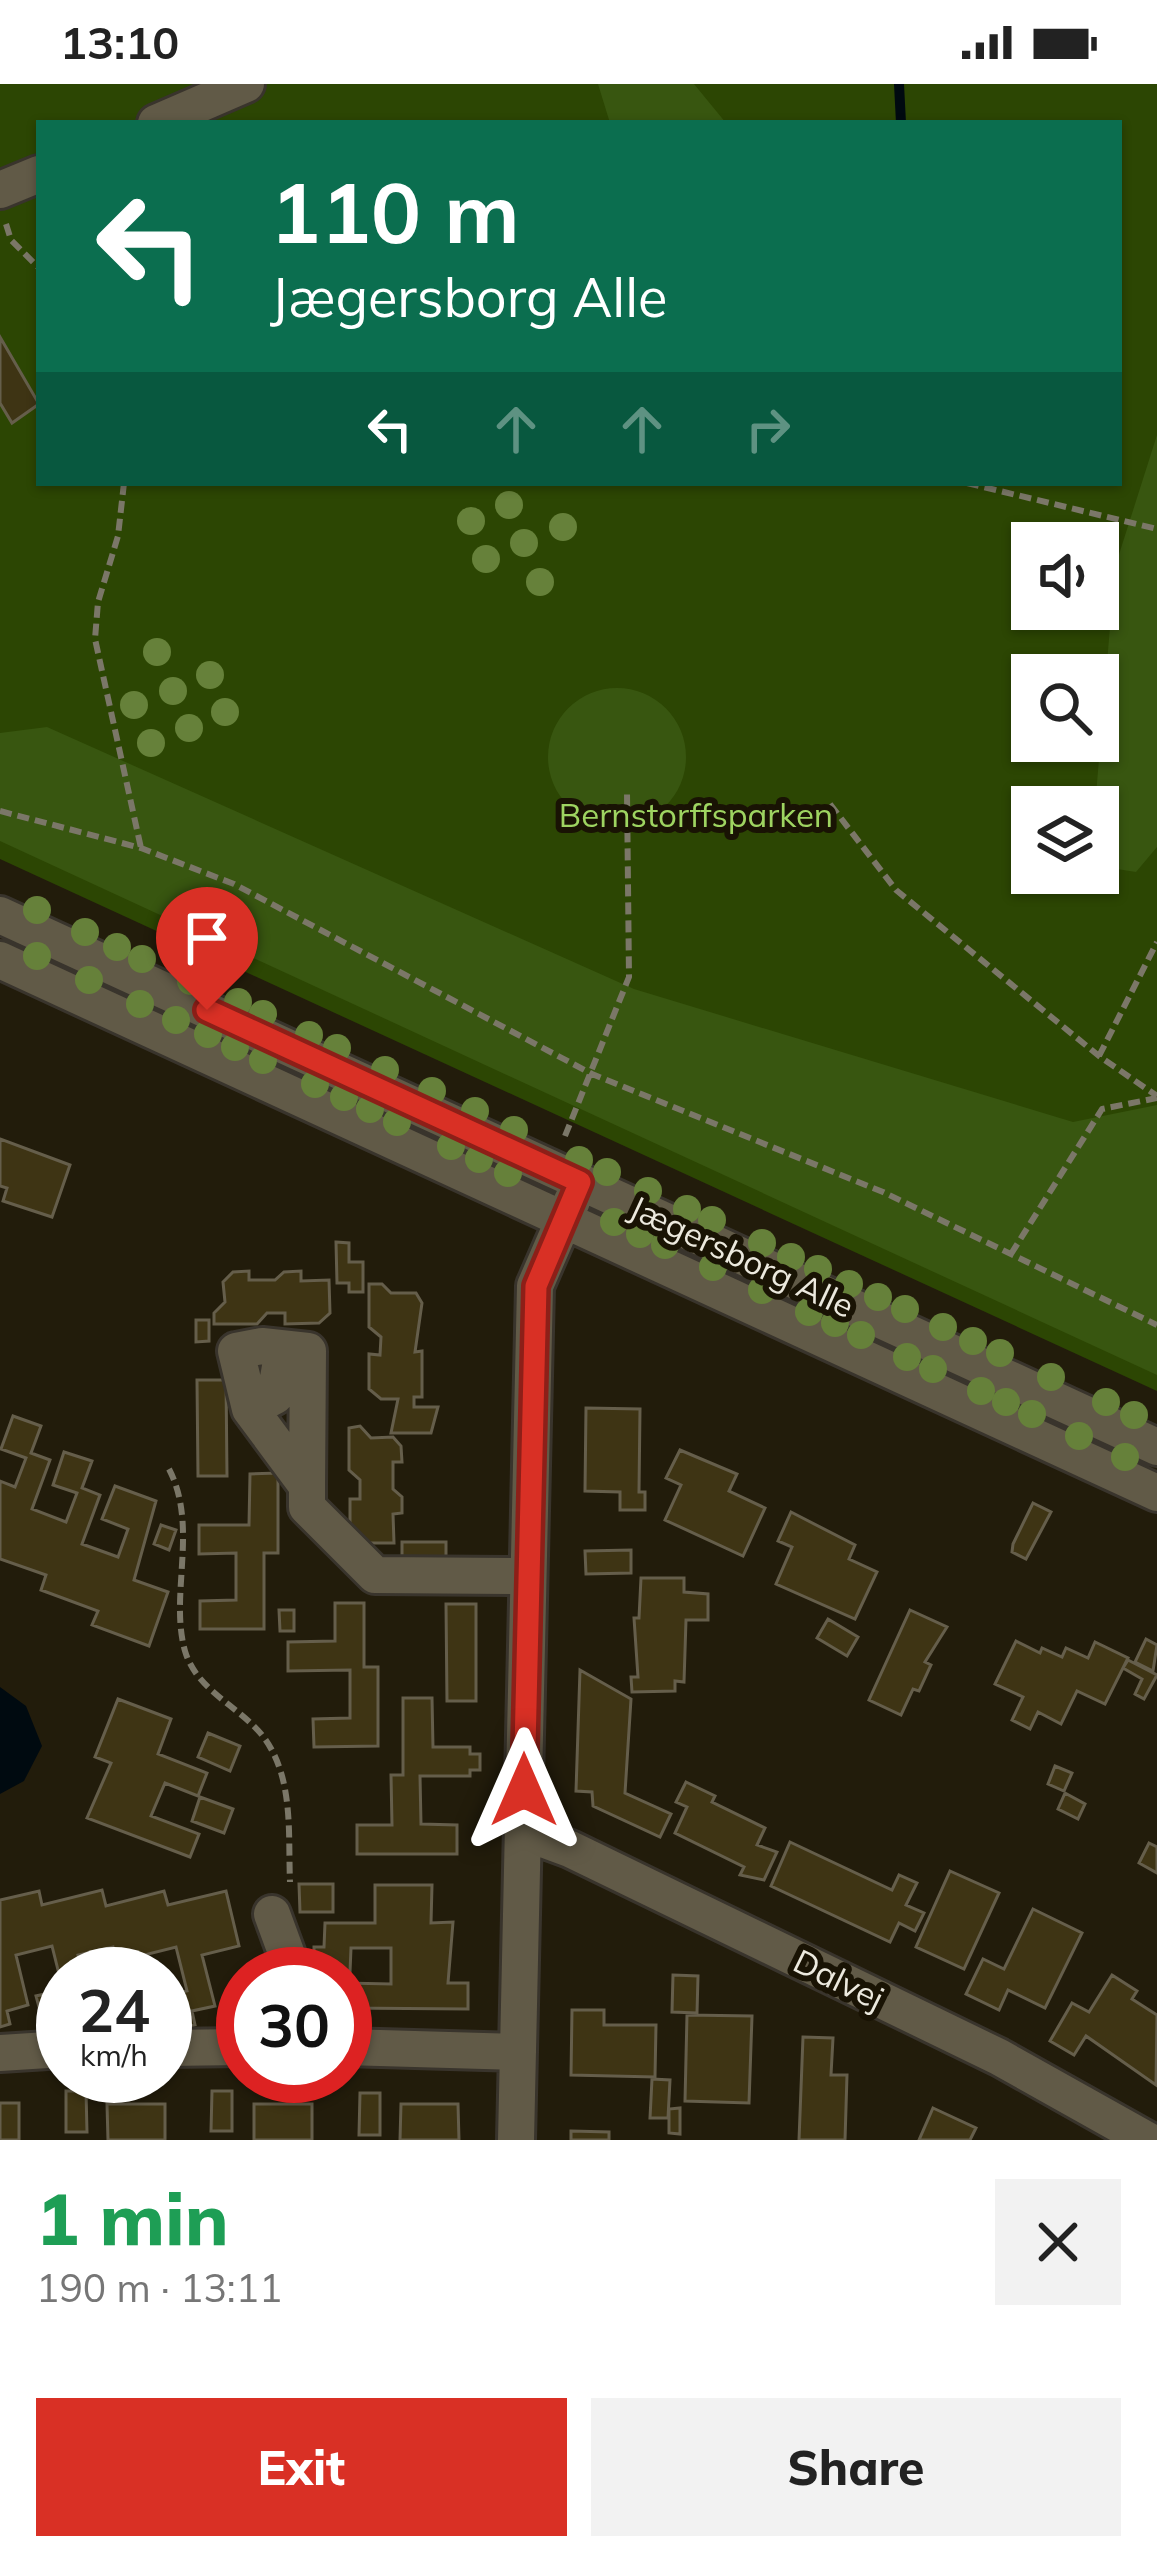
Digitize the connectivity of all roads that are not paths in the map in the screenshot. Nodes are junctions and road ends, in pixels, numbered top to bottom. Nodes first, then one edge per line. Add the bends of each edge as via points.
1 (246, 84) edge
2 (163, 120) edge
3 (36, 176) edge
4 (3, 206) edge
5 (0, 915) edge
6 (0, 960) edge
7 (580, 1182) junction
8 (563, 1220) junction
9 (1157, 1447) edge
10 (308, 1486) junction
11 (1157, 1493) edge
12 (526, 1576) junction
13 (524, 1832) junction
14 (272, 1914) road end
15 (284, 1947) edge
16 (372, 2049) edge
17 (36, 2051) edge
18 (518, 2052) junction
19 (0, 2053) edge
20 (516, 2140) edge
21 (1147, 2140) edge

1 - 2 street
3 - 4 street
5 - 7 street, Jægersborg Alle
6 - 8 street, Jægersborg Alle
7 - 8 street
7 - 9 street, Jægersborg Alle
8 - 11 street, Jægersborg Alle
8 - 12 street via 536,1286
10 - 10 street via 308,1352 236,1351 250,1408
10 - 12 street via 307,1507 374,1576
12 - 13 street
13 - 18 street
13 - 21 street, Dalvej via 999,2057
14 - 15 street
16 - 18 street
17 - 19 street
18 - 20 street

